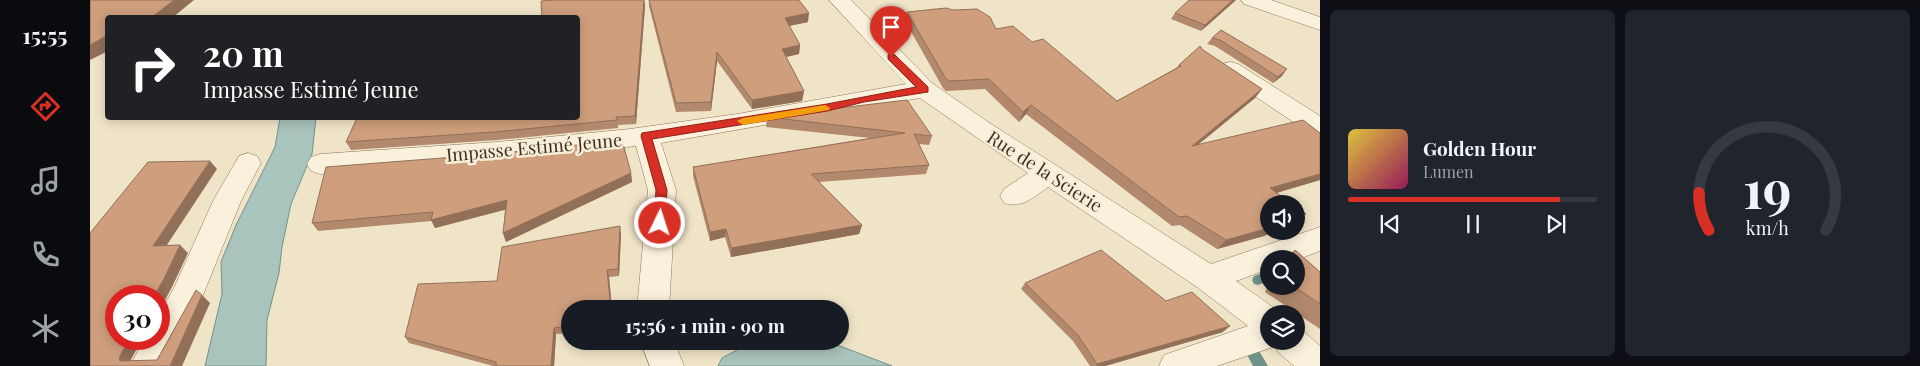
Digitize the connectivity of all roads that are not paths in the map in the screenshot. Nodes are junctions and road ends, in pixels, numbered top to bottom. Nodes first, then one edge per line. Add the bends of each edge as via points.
1 (839, 0) edge
2 (1251, 0) edge
3 (1320, 1) edge
4 (1313, 21) edge
5 (1214, 58) edge
6 (924, 89) junction
7 (1320, 128) edge
8 (646, 136) junction
9 (248, 163) dead end
10 (320, 164) dead end
11 (1048, 173) junction
12 (1014, 196) dead end
13 (1320, 239) edge
14 (1208, 278) junction
15 (653, 300) edge
16 (1260, 316) edge
17 (1260, 337) edge
18 (661, 350) edge
19 (1301, 350) edge
20 (1317, 364) edge
21 (147, 366) edge
22 (667, 366) edge
23 (1176, 366) edge

1 - 6 street, Rue de la Scierie
2 - 4 street
3 - 4 street
5 - 7 street
6 - 8 street, Impasse Estimé Jeune via 827,108
6 - 11 street, Rue de la Scierie
8 - 10 street, Impasse Estimé Jeune via 526,149
8 - 15 street via 662,190
9 - 21 street via 227,201 187,295
11 - 12 street
11 - 14 street, Rue de la Scierie
13 - 14 street
14 - 16 street, Rue de la Scierie
17 - 23 street
18 - 22 street
19 - 20 street

